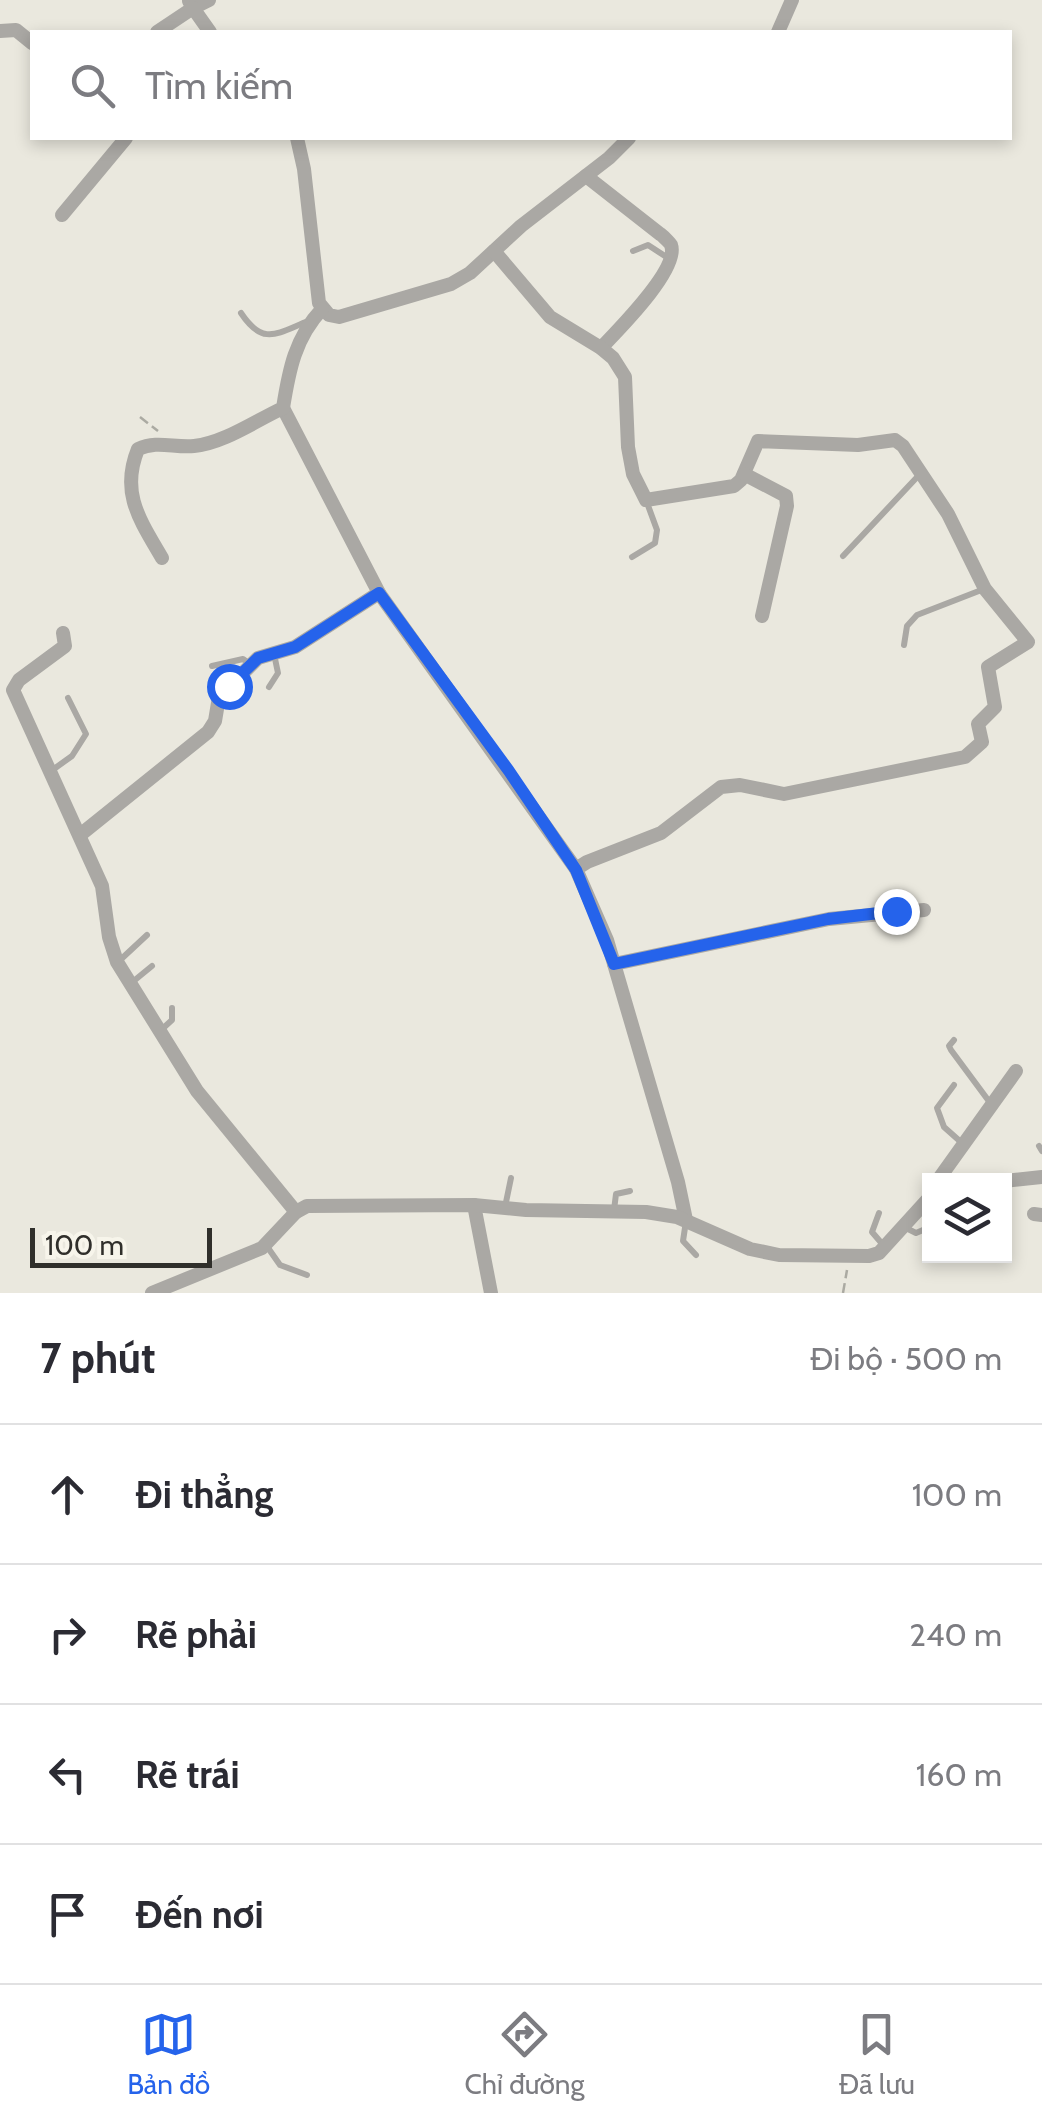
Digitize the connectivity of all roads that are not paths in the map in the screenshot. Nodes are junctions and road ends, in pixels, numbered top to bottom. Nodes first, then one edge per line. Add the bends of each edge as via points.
1 (208, 0) edge
2 (792, 0) edge
3 (191, 4) edge
4 (158, 30) edge
5 (209, 30) edge
6 (779, 30) edge
7 (0, 31) edge
8 (30, 41) edge
9 (124, 140) edge
10 (297, 140) edge
11 (627, 140) edge
12 (586, 176) junction
13 (62, 215) dead end
14 (494, 251) junction
15 (633, 251) dead end
16 (669, 258) junction
17 (241, 314) dead end
18 (318, 314) junction
19 (600, 348) junction
20 (283, 408) junction
21 (921, 473) junction
22 (744, 474) junction
23 (646, 500) junction
24 (844, 556) dead end
25 (632, 557) dead end
26 (162, 558) dead end
27 (985, 589) junction
28 (379, 593) junction
29 (762, 616) dead end
30 (63, 633) dead end
31 (904, 645) dead end
32 (274, 653) junction
33 (252, 664) junction
34 (212, 666) dead end
35 (269, 687) dead end
36 (68, 698) dead end
37 (50, 772) junction
38 (80, 834) junction
39 (576, 870) junction
40 (924, 910) dead end
41 (147, 935) dead end
42 (117, 962) junction
43 (614, 964) junction
44 (152, 966) dead end
45 (130, 984) junction
46 (172, 1008) dead end
47 (159, 1031) junction
48 (954, 1040) dead end
49 (1016, 1071) dead end
50 (954, 1085) dead end
51 (991, 1105) junction
52 (963, 1144) junction
53 (943, 1173) edge
54 (1042, 1176) edge
55 (511, 1178) dead end
56 (1012, 1180) edge
57 (630, 1191) dead end
58 (474, 1206) junction
59 (922, 1206) edge
60 (505, 1208) junction
61 (614, 1211) junction
62 (296, 1212) junction
63 (879, 1213) dead end
64 (686, 1220) junction
65 (903, 1226) junction
66 (922, 1230) edge
67 (265, 1245) junction
68 (884, 1247) junction
69 (696, 1255) dead end
70 (307, 1275) dead end
71 (152, 1293) edge
72 (491, 1293) edge

1 - 3 street
2 - 6 street
3 - 4 street
3 - 5 street
7 - 8 street via 16,30
9 - 13 street
10 - 18 street
11 - 12 street
12 - 14 street
12 - 16 street via 660,234 670,244
14 - 18 street via 451,284 339,317
14 - 19 street via 550,317
15 - 16 lane via 648,245
16 - 19 street via 659,280
17 - 18 lane via 262,336
18 - 20 street via 295,348
19 - 23 street via 625,377 628,447
20 - 26 street via 195,446 138,449 128,480
20 - 28 street
21 - 22 street via 903,446 886,440 858,446 758,440
21 - 24 lane
21 - 27 street
22 - 23 street via 734,486
22 - 29 street via 778,490 788,506
23 - 25 lane via 655,543
27 - 31 lane via 917,615
27 - 39 street via 1028,642 988,668 994,707 978,724 982,742 966,757 784,794 721,787 661,832
28 - 32 street via 322,632
28 - 39 street
30 - 37 street via 64,646 13,690
32 - 33 street
32 - 35 lane via 278,673
33 - 34 lane
33 - 38 street via 219,697 208,732
36 - 37 lane via 86,734
37 - 38 street
38 - 42 street via 102,886
39 - 43 street
40 - 43 street via 828,919
41 - 42 lane
42 - 45 street
43 - 64 street
44 - 45 lane
45 - 47 street
46 - 47 lane via 172,1020
47 - 62 street via 228,1132
48 - 51 lane via 950,1050
49 - 51 street
50 - 52 lane via 937,1108 944,1127
51 - 52 street
52 - 53 street
54 - 56 street
55 - 60 lane
57 - 61 lane via 614,1197
58 - 60 street
58 - 62 street via 322,1205
58 - 72 street
59 - 65 street
60 - 61 street
61 - 64 street
62 - 67 street
63 - 68 lane via 872,1232
64 - 68 street via 779,1254 869,1256
64 - 69 lane via 684,1241
65 - 66 lane
65 - 68 street
67 - 70 lane via 280,1265
67 - 71 street

